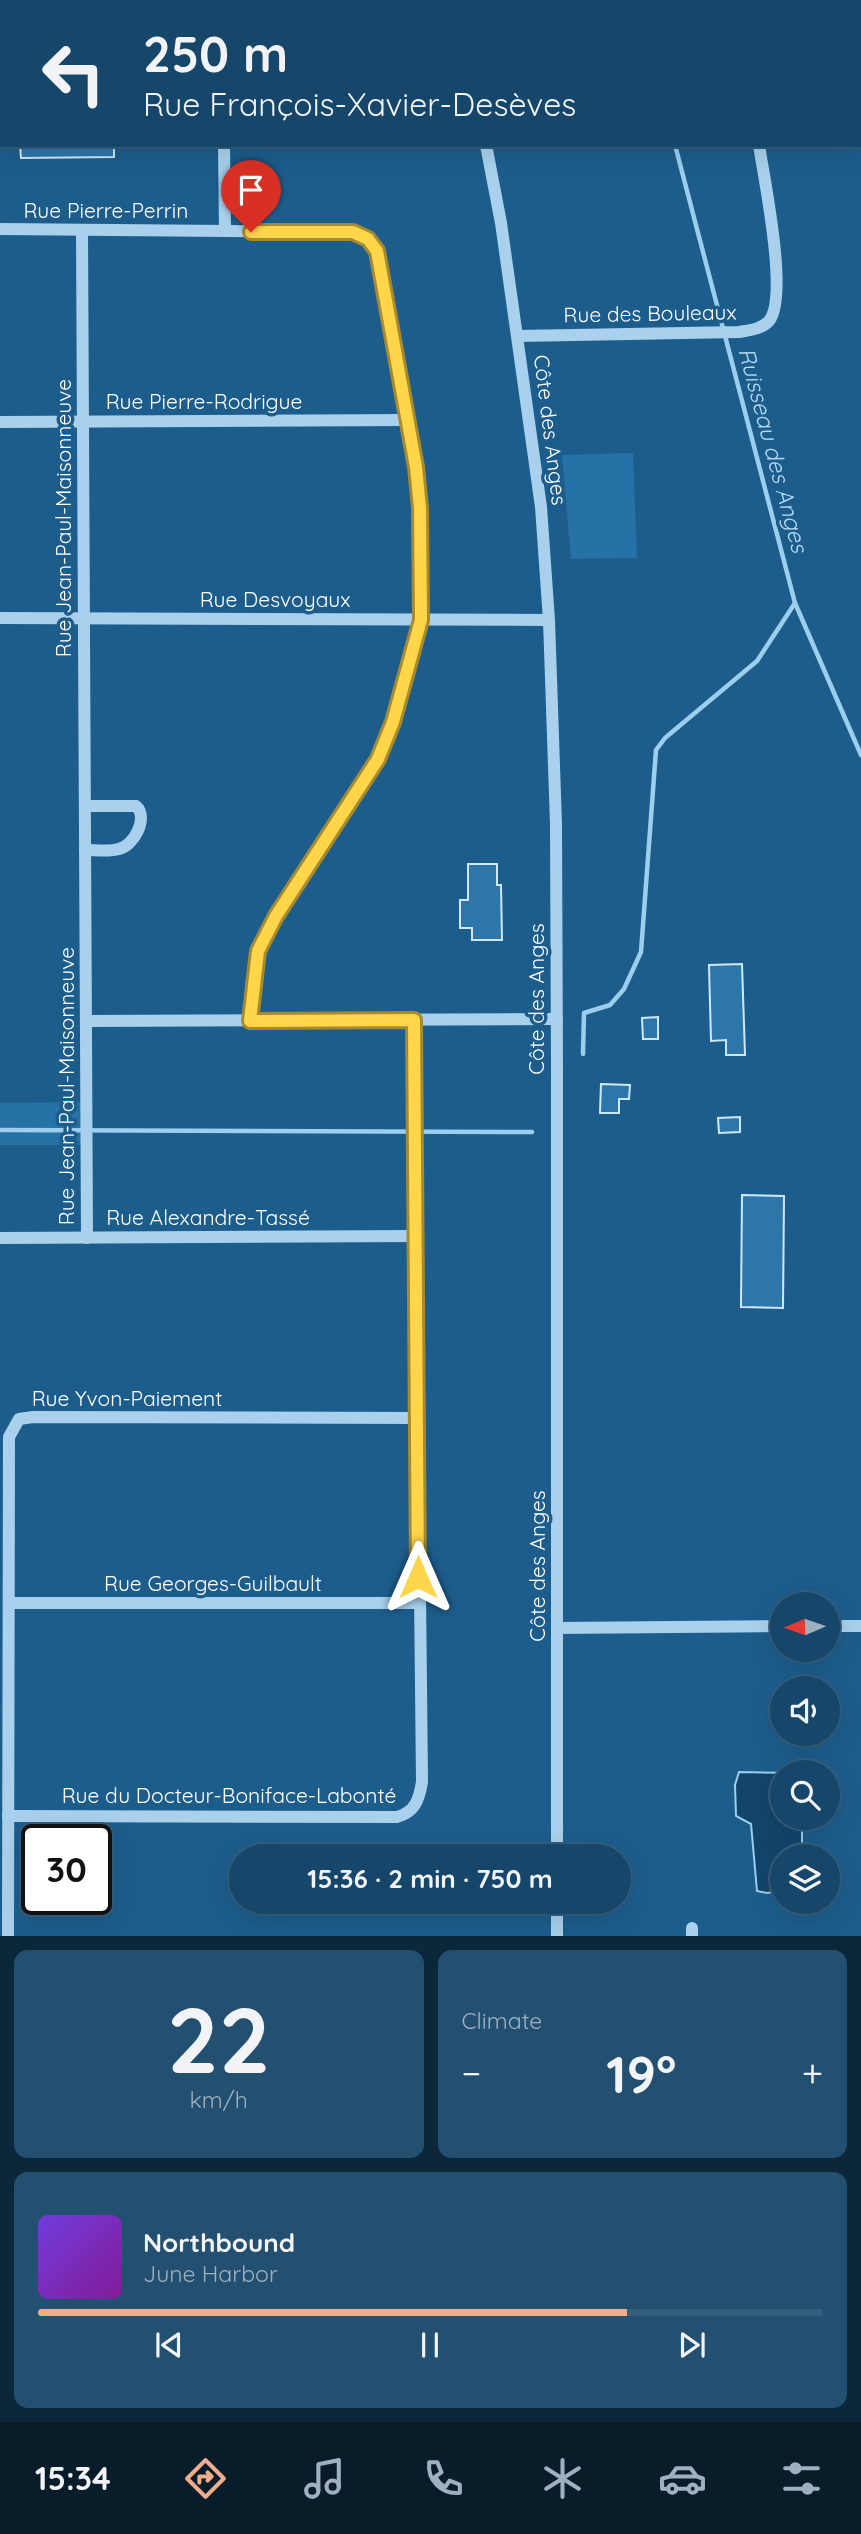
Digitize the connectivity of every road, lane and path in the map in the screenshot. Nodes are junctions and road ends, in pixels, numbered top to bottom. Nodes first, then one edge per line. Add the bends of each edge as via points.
1 (224, 147) edge
2 (486, 147) edge
3 (759, 147) edge
4 (0, 229) edge
5 (82, 230) junction
6 (225, 231) junction
7 (518, 336) junction
8 (408, 420) junction
9 (0, 422) edge
10 (83, 422) junction
11 (0, 618) edge
12 (84, 619) junction
13 (421, 620) junction
14 (549, 621) junction
15 (85, 806) junction
16 (85, 850) junction
17 (557, 1019) junction
18 (414, 1020) junction
19 (86, 1021) junction
20 (250, 1021) junction
21 (416, 1236) junction
22 (0, 1238) edge
23 (87, 1238) junction
24 (418, 1418) junction
25 (9, 1603) junction
26 (418, 1603) junction
27 (770, 1626) edge
28 (840, 1626) edge
29 (861, 1626) edge
30 (558, 1628) junction
31 (8, 1816) junction
32 (557, 1844) edge
33 (557, 1914) edge
34 (8, 1936) edge
35 (557, 1936) edge

1 - 6 street
2 - 7 street, Côte des Anges
3 - 7 street, Rue des Bouleaux via 774,244 777,302 768,323 739,332
4 - 5 street, Rue Pierre-Perrin
5 - 6 street, Rue Pierre-Perrin
5 - 10 street, Rue Jean-Paul-Maisonneuve
6 - 8 street, Rue Pierre-Perrin via 353,232 368,239 377,251
7 - 14 street, Côte des Anges via 541,507
8 - 10 street, Rue Pierre-Rodrigue
8 - 13 street, Rue Pierre-Perrin via 420,508
9 - 10 street, Rue Pierre-Rodrigue
10 - 12 street, Rue Jean-Paul-Maisonneuve
11 - 12 street, Rue Desvoyaux
12 - 13 street, Rue Desvoyaux
12 - 15 street, Rue Jean-Paul-Maisonneuve
13 - 14 street, Rue Desvoyaux
13 - 20 street, Rue Pierre-Perrin via 378,759 258,951
14 - 17 street, Côte des Anges
15 - 16 street, Rue Jean-Paul-Maisonneuve
15 - 16 street via 136,806 143,821 120,849
16 - 19 street, Rue Jean-Paul-Maisonneuve
17 - 18 street
17 - 30 street, Côte des Anges
18 - 20 street
18 - 21 street, Rue du Docteur-Boniface-Labonté
19 - 20 street
19 - 23 street, Rue Jean-Paul-Maisonneuve
21 - 23 street, Rue Alexandre-Tassé
21 - 24 street, Rue du Docteur-Boniface-Labonté
22 - 23 street, Rue Alexandre-Tassé
24 - 25 street, Rue Yvon-Paiement via 19,1419 9,1437
24 - 26 street, Rue du Docteur-Boniface-Labonté
25 - 26 street, Rue Georges-Guilbault
25 - 31 street, Rue Yvon-Paiement
26 - 31 street, Rue du Docteur-Boniface-Labonté via 422,1782 419,1797 407,1814
27 - 30 street
28 - 29 street
30 - 32 street, Côte des Anges
31 - 34 street, Rue Yvon-Paiement
33 - 35 street

